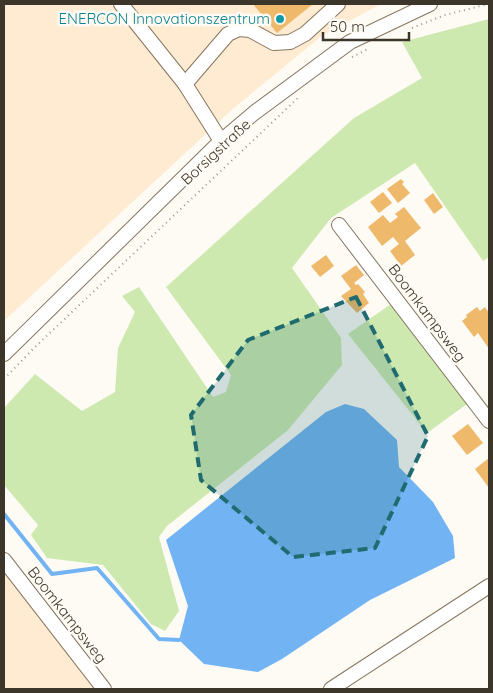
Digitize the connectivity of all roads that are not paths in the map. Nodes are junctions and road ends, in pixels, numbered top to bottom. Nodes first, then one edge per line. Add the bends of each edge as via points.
1 (121, 4) edge
2 (338, 4) edge
3 (430, 4) edge
4 (185, 84) junction
5 (221, 141) junction
6 (339, 225) dead end
7 (4, 354) edge
8 (489, 421) edge
9 (4, 560) edge
10 (489, 586) edge
11 (104, 689) edge
12 (331, 689) edge

1 - 4 street
2 - 4 street via 305,34 290,42 274,43 250,30 240,29 228,34
3 - 5 street, Borsigstraße via 350,42
4 - 5 street
5 - 7 street, Borsigstraße
6 - 8 street, Boomkampsweg
9 - 11 street, Boomkampsweg
10 - 12 street

